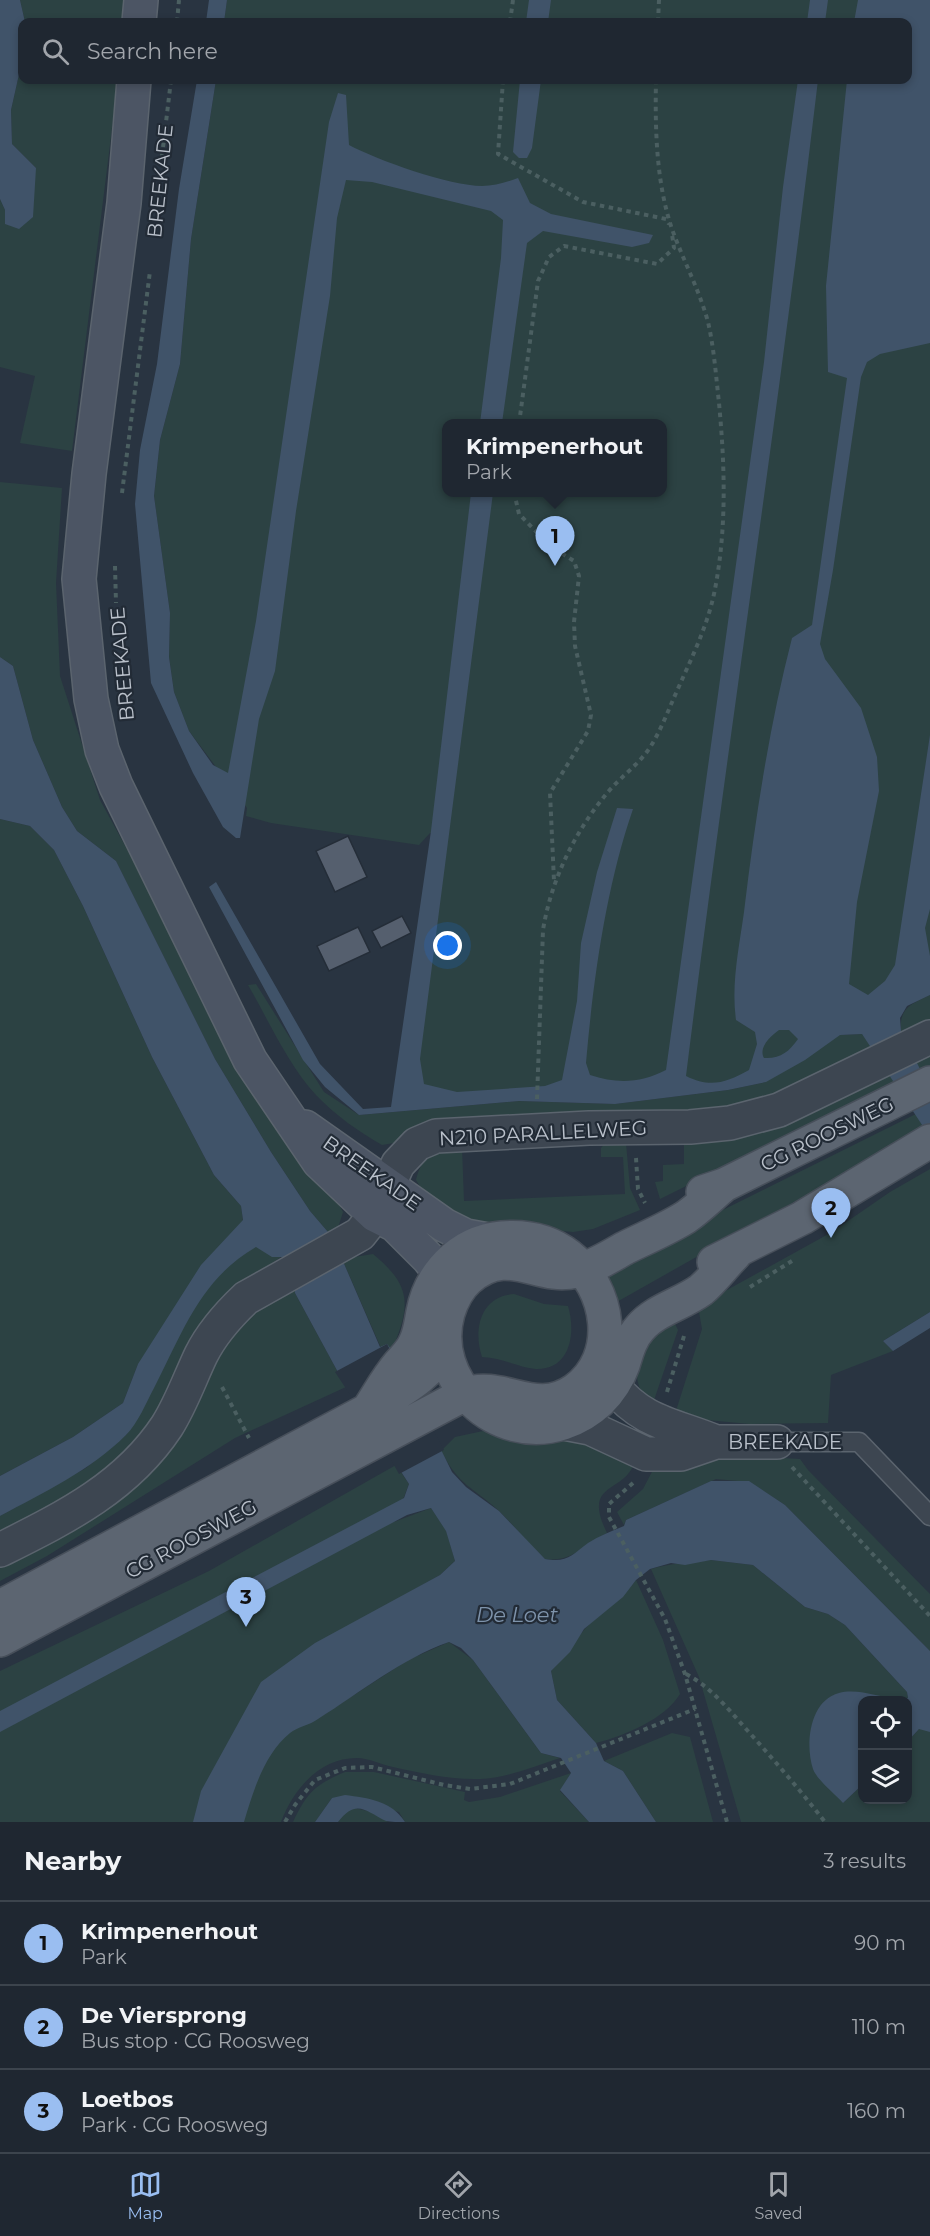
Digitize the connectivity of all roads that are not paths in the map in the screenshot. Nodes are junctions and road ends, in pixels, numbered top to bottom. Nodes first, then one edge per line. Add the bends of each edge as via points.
1 (141, 0) edge
2 (139, 18) edge
3 (134, 84) edge
4 (920, 1042) edge
5 (921, 1088) edge
6 (290, 1116) junction
7 (929, 1142) edge
8 (389, 1184) junction
9 (724, 1185) junction
10 (375, 1215) junction
11 (488, 1240) junction
12 (550, 1246) junction
13 (582, 1269) junction
14 (440, 1273) junction
15 (435, 1320) junction
16 (611, 1359) junction
17 (465, 1394) junction
18 (497, 1419) junction
19 (430, 1423) junction
20 (564, 1423) junction
21 (716, 1442) junction
22 (777, 1442) joint
23 (930, 1516) edge
24 (0, 1550) edge
25 (0, 1607) edge
26 (0, 1640) edge

1 - 2 main road
3 - 6 main road, BREEKADE via 124,203 79,579 91,699 102,750 116,786 250,1060
4 - 8 street, N210 PARALLELWEG via 779,1110 730,1123 436,1136 417,1144 398,1164
5 - 9 main road, CG ROOSWEG
6 - 8 main road, BREEKADE
6 - 10 main road, BREEKADE via 319,1162
7 - 16 main road via 735,1254 701,1289 641,1326
8 - 10 street, N210 PARALLELWEG
8 - 11 main road, BREEKADE via 455,1231
9 - 12 main road, CG ROOSWEG via 676,1201 593,1242
9 - 13 main road, CG ROOSWEG via 686,1217
10 - 14 main road, BREEKADE via 394,1225 429,1257
10 - 15 main road, BREEKADE via 382,1238 414,1274
10 - 24 street, N210 PARALLELWEG via 360,1234 246,1298 231,1312 202,1353 168,1424 118,1482 79,1510
11 - 12 main road via 526,1238
11 - 14 main road via 466,1249
12 - 13 main road via 568,1255
13 - 15 main road via 559,1273 513,1262 494,1265 468,1279
13 - 16 main road via 600,1300
14 - 15 main road
15 - 17 main road via 453,1376
15 - 25 main road, CG ROOSWEG via 412,1350 404,1374 358,1414
16 - 17 main road via 572,1392 551,1400 528,1401 487,1390
16 - 20 main road via 592,1409
16 - 21 street, BREEKADE via 637,1412
17 - 18 main road
17 - 19 main road, CG ROOSWEG
18 - 19 main road, CG ROOSWEG via 481,1416
18 - 20 main road via 533,1427
19 - 26 main road, CG ROOSWEG via 373,1444
20 - 21 street, BREEKADE via 590,1428 646,1454 681,1454
21 - 22 street, BREEKADE
22 - 23 lane, BREEKADE via 859,1442

